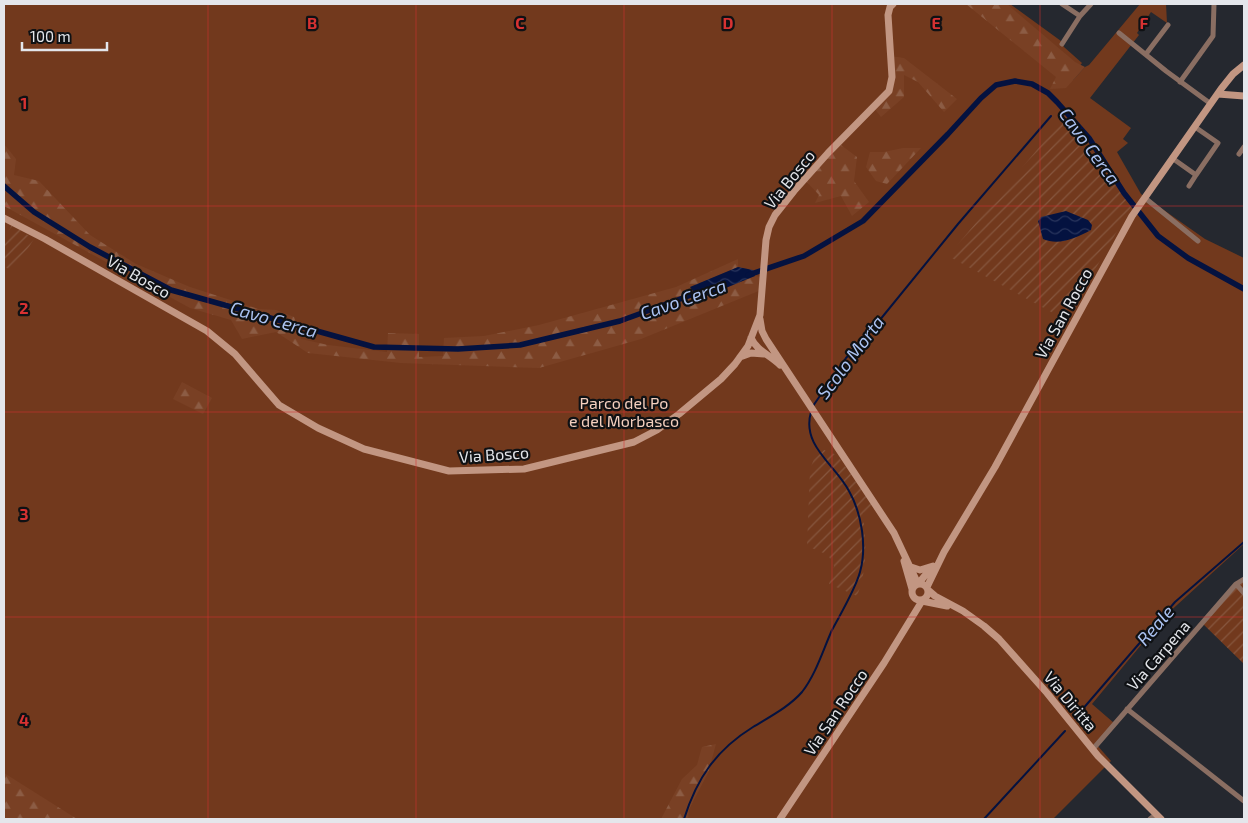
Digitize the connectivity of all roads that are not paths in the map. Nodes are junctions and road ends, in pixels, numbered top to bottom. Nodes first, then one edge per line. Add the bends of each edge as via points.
1 (893, 4) edge
2 (1062, 4) edge
3 (1091, 4) edge
4 (1214, 4) edge
5 (1080, 16) junction
6 (1168, 25) dead end
7 (1119, 33) dead end
8 (1062, 44) dead end
9 (1146, 54) junction
10 (1244, 65) edge
11 (1180, 82) junction
12 (1218, 94) junction
13 (1244, 96) edge
14 (1211, 104) junction
15 (1195, 127) junction
16 (1244, 147) edge
17 (1239, 154) dead end
18 (1172, 158) junction
19 (1196, 175) junction
20 (1189, 186) dead end
21 (1144, 199) junction
22 (4, 218) edge
23 (1198, 241) dead end
24 (760, 315) junction
25 (751, 338) junction
26 (766, 339) junction
27 (764, 354) junction
28 (740, 357) junction
29 (785, 370) junction
30 (899, 544) junction
31 (944, 552) junction
32 (911, 567) junction
33 (932, 567) junction
34 (1244, 580) edge
35 (1236, 584) junction
36 (915, 586) junction
37 (927, 589) junction
38 (1244, 593) edge
39 (918, 600) junction
40 (954, 608) junction
41 (1127, 709) junction
42 (1092, 749) junction
43 (1244, 801) edge
44 (1155, 818) edge
45 (780, 819) edge

1 - 24 street, Via Bosco via 888,15 892,77 889,91 782,205 769,227
2 - 5 street
3 - 5 street
4 - 11 street via 1213,36
5 - 8 street
6 - 9 street
7 - 9 street
9 - 11 street
10 - 12 street, Via San Rocco
11 - 14 street
12 - 13 street
12 - 14 street, Via San Rocco
14 - 15 street, Via San Rocco
15 - 18 street, Via San Rocco
15 - 19 street via 1218,143
16 - 17 street
18 - 19 street
18 - 21 street, Via San Rocco
19 - 20 street
21 - 23 street
21 - 31 street, Via San Rocco
22 - 28 street, Via Bosco via 207,331 235,354 279,405 318,428 364,449 449,471 524,469 634,442 679,414 721,379
24 - 25 street, Via Bosco
24 - 26 street via 760,327
25 - 26 street
25 - 27 street
25 - 28 street, Via Bosco
26 - 29 street
27 - 28 street via 751,353
27 - 29 street
29 - 30 street
30 - 32 street
30 - 36 street
31 - 33 street, Via San Rocco
31 - 37 street, Via San Rocco
32 - 33 street via 920,570
32 - 36 street
33 - 36 street, Via San Rocco
34 - 35 street, Via Carpena
35 - 38 street
35 - 41 street, Via Carpena
36 - 37 street, Via Diritta
36 - 39 street via 912,595
37 - 39 street, Via San Rocco via 926,598
37 - 40 street, Via Diritta
39 - 40 street, Via Diritta
39 - 45 street, Via San Rocco via 884,663
40 - 42 street, Via Diritta via 963,611 999,639
41 - 42 street, Via Carpena
41 - 43 street
42 - 44 street, Via Diritta

